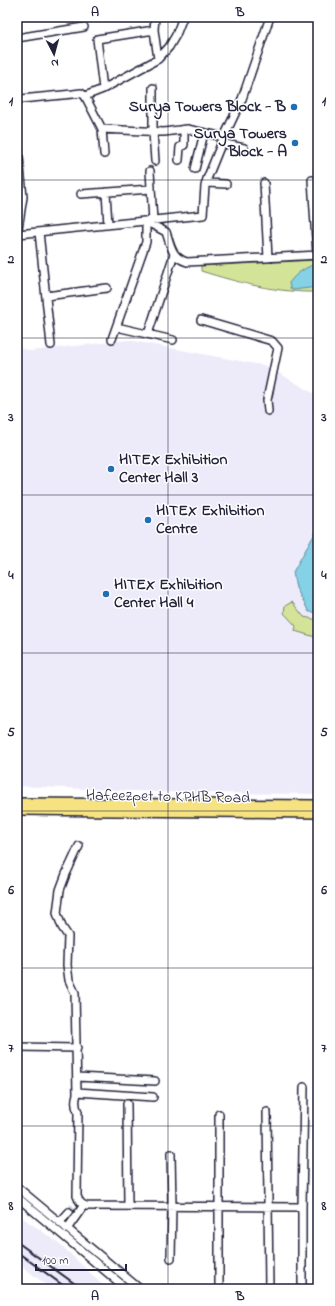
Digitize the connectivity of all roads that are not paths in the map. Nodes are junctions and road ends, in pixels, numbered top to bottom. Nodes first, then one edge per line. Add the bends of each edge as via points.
1 (155, 17) edge
2 (183, 17) edge
3 (270, 17) edge
4 (84, 27) dead end
5 (154, 30) junction
6 (17, 38) edge
7 (158, 59) junction
8 (154, 88) dead end
9 (100, 89) junction
10 (83, 95) junction
11 (21, 99) dead end
12 (102, 129) junction
13 (184, 130) junction
14 (153, 132) junction
15 (204, 133) junction
16 (17, 136) edge
17 (222, 140) junction
18 (244, 148) dead end
19 (104, 154) dead end
20 (179, 160) dead end
21 (155, 161) dead end
22 (195, 168) dead end
23 (150, 171) dead end
24 (312, 180) dead end
25 (206, 183) junction
26 (264, 183) dead end
27 (226, 184) dead end
28 (151, 189) junction
29 (106, 192) junction
30 (81, 194) dead end
31 (150, 221) junction
32 (108, 225) junction
33 (39, 232) junction
34 (17, 234) edge
35 (174, 254) junction
36 (318, 255) edge
37 (268, 258) junction
38 (107, 288) dead end
39 (46, 296) junction
40 (201, 320) dead end
41 (121, 328) dead end
42 (148, 334) junction
43 (112, 339) dead end
44 (173, 340) dead end
45 (51, 345) dead end
46 (268, 411) dead end
47 (17, 803) edge
48 (318, 805) edge
49 (17, 810) edge
50 (318, 813) edge
51 (79, 846) dead end
52 (17, 1047) edge
53 (77, 1048) junction
54 (77, 1077) junction
55 (155, 1081) dead end
56 (304, 1087) dead end
57 (77, 1093) junction
58 (154, 1097) dead end
59 (128, 1104) dead end
60 (267, 1112) dead end
61 (219, 1114) dead end
62 (171, 1154) dead end
63 (17, 1187) edge
64 (17, 1197) edge
65 (84, 1206) junction
66 (128, 1206) junction
67 (172, 1206) junction
68 (218, 1206) junction
69 (267, 1206) junction
70 (302, 1206) junction
71 (69, 1212) tunnel mouth
72 (60, 1222) junction
73 (67, 1229) junction
74 (171, 1258) dead end
75 (127, 1289) edge
76 (140, 1289) edge
77 (219, 1289) edge
78 (269, 1289) edge
79 (302, 1289) edge

1 - 5 street
2 - 7 street via 176,35
3 - 17 street via 242,99
4 - 6 street
5 - 7 street
5 - 9 street via 97,39
7 - 9 street
8 - 14 street
9 - 10 street
10 - 11 street
10 - 12 street
12 - 14 street
12 - 19 street
13 - 14 street
13 - 15 street
13 - 20 street via 184,145 180,147
14 - 21 street
15 - 17 street
15 - 22 street
16 - 34 street via 23,197
17 - 18 street
17 - 25 street
23 - 28 street
24 - 36 street
25 - 27 street
25 - 31 street via 203,215
26 - 37 street
28 - 29 street
28 - 31 street
29 - 30 street
29 - 32 street
31 - 32 street
31 - 35 street via 166,232
31 - 43 street via 146,242
32 - 33 street
33 - 34 street
33 - 39 street
35 - 37 street via 178,259 187,262
35 - 42 street
36 - 37 street
38 - 39 street
39 - 45 street
40 - 46 street via 276,344 278,348
41 - 42 street
42 - 44 street
47 - 48 main road
49 - 50 main road, Hafeezpet to KPHB Road
51 - 53 street via 60,890 57,913 68,936 67,965 69,980 75,993
52 - 53 street
53 - 54 street
54 - 55 street
54 - 57 street
56 - 70 street
57 - 58 street
57 - 65 street via 80,1098 77,1196
59 - 66 street
60 - 69 street
61 - 68 street
62 - 67 street
63 - 72 street
64 - 75 street
65 - 66 street
65 - 73 street
66 - 67 street
67 - 68 street
67 - 74 street
68 - 69 street
68 - 77 street
69 - 70 street
69 - 78 street
70 - 79 street
71 - 72 street
72 - 73 street
73 - 76 street

